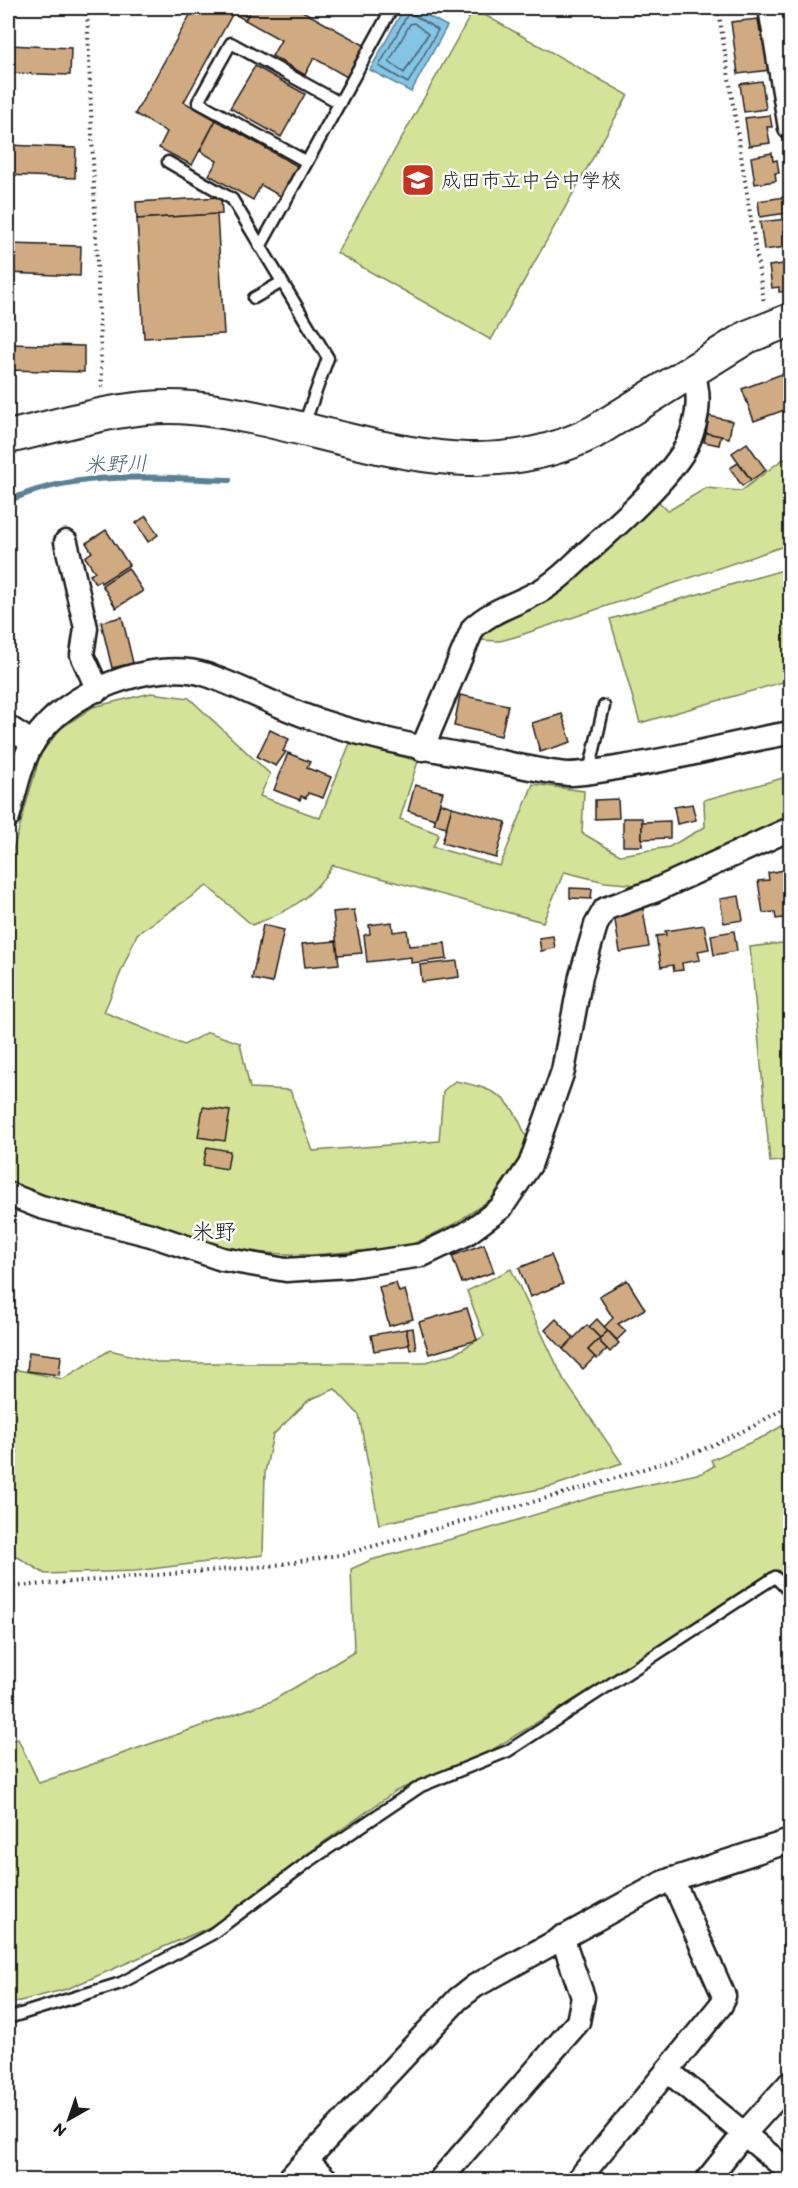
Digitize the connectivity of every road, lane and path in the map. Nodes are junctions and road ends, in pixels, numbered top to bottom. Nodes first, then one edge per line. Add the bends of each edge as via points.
1 (87, 8) edge
2 (392, 8) edge
3 (631, 8) edge
4 (657, 8) edge
5 (718, 8) edge
6 (727, 8) edge
7 (770, 8) edge
8 (787, 79) edge
9 (340, 103) junction
10 (790, 128) edge
11 (168, 162) dead end
12 (307, 162) junction
13 (260, 247) junction
14 (282, 282) junction
15 (254, 298) dead end
16 (776, 311) edge
17 (692, 371) junction
18 (104, 415) junction
19 (303, 428) junction
20 (8, 437) edge
21 (66, 542) dead end
22 (98, 690) junction
23 (604, 706) dead end
24 (8, 727) edge
25 (790, 733) edge
26 (33, 743) junction
27 (422, 749) junction
28 (588, 773) junction
29 (8, 818) edge
30 (790, 829) edge
31 (8, 1194) edge
32 (790, 1405) edge
33 (8, 1587) edge
34 (790, 1592) edge
35 (789, 1846) edge
36 (672, 1880) junction
37 (562, 1937) junction
38 (8, 2018) edge
39 (668, 2071) junction
40 (790, 2083) edge
41 (743, 2135) junction
42 (307, 2161) junction
43 (790, 2172) edge
44 (288, 2181) edge
45 (327, 2181) edge
46 (440, 2181) edge
47 (579, 2181) edge
48 (707, 2181) edge

1 - 18 path
2 - 9 lane
3 - 4 path via 636,13
5 - 6 path
5 - 16 path
7 - 8 street
8 - 10 street
9 - 12 lane
9 - 12 lane via 231,43 214,72 198,102
11 - 13 lane via 232,199
12 - 13 lane
13 - 14 lane
14 - 15 lane
14 - 19 lane via 328,358
16 - 17 street via 747,337
17 - 19 street via 572,443 529,454 480,459 424,456 392,452
17 - 27 street via 699,397 681,455 615,526 549,586 504,606 473,628
18 - 19 street via 164,407 190,408
18 - 20 street
21 - 22 street via 86,628 82,655
22 - 26 street via 66,706
22 - 27 street via 162,672 205,675 310,718
23 - 28 lane
24 - 26 street
25 - 28 street
26 - 29 street
27 - 28 street via 567,774
30 - 31 street via 605,909 596,925 581,976 563,1071 530,1165 501,1208 466,1234 422,1255 286,1270 222,1259
32 - 33 path via 699,1451 594,1485 345,1554 269,1566
34 - 38 lane via 776,1577 508,1751 421,1786 308,1862 212,1934 121,1983
35 - 36 street
36 - 37 street
36 - 39 street via 724,1996 715,2014
37 - 42 street via 458,1999
37 - 46 street via 584,1997 578,2022
39 - 41 street
39 - 47 street
40 - 41 street
41 - 43 street
41 - 48 street
42 - 44 street
42 - 45 street

